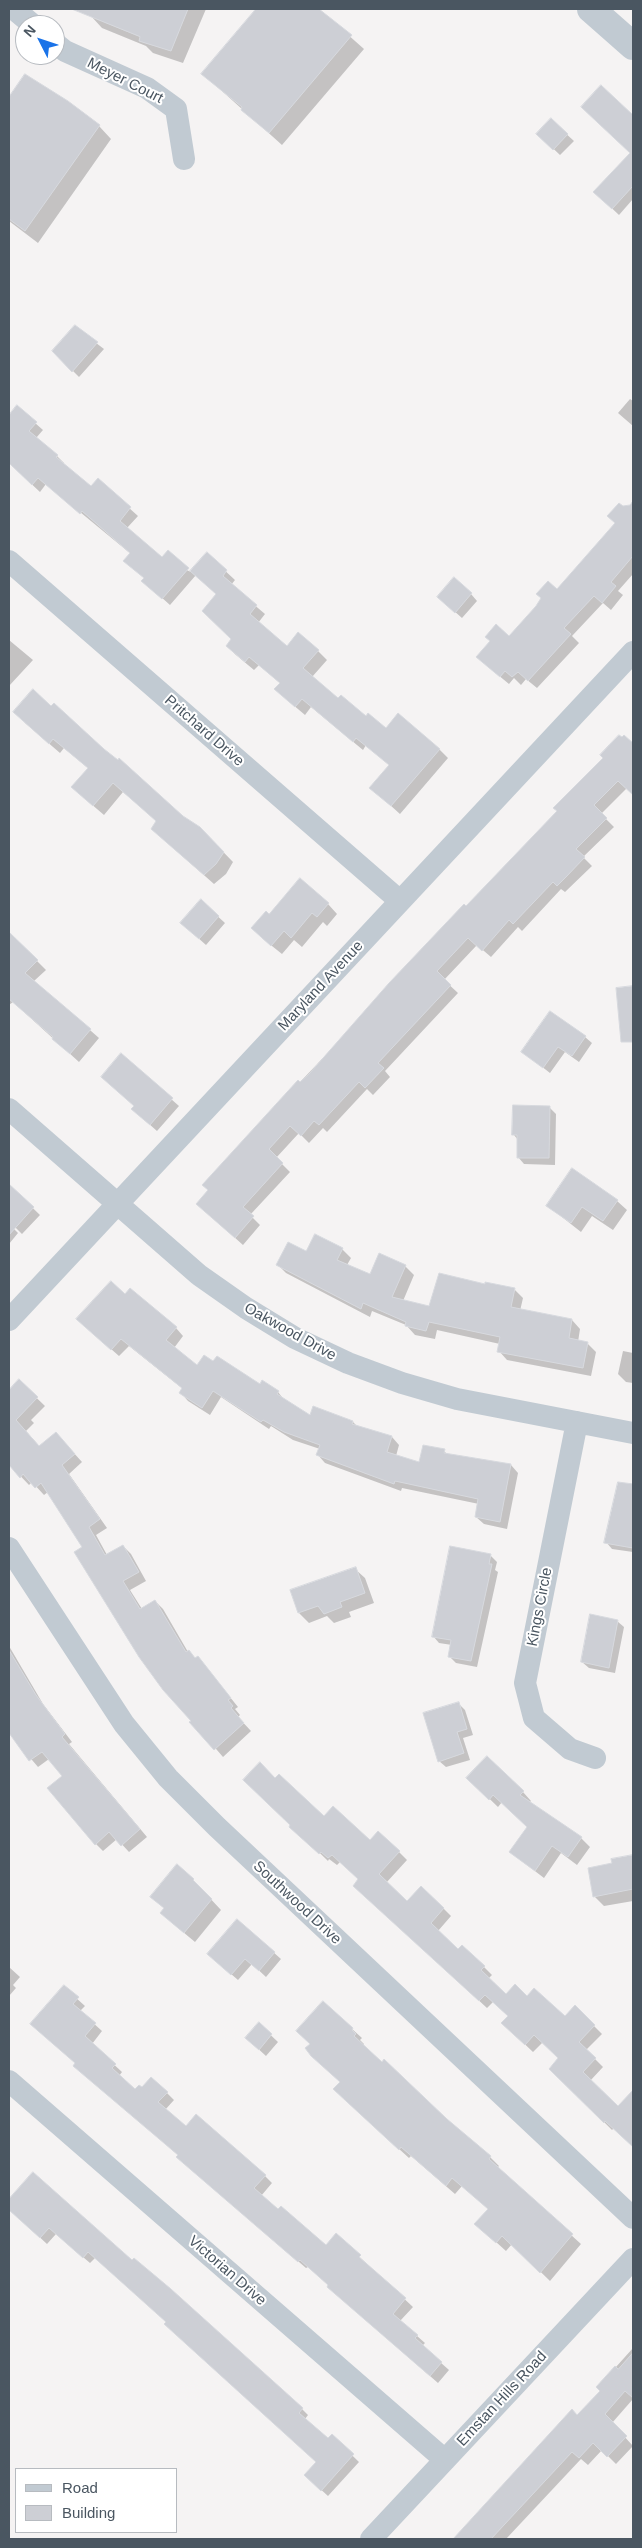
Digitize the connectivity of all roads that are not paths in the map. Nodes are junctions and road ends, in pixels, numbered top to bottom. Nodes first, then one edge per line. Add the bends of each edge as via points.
1 (591, 9) edge
2 (633, 46) edge
3 (65, 51) edge
4 (184, 159) dead end
5 (9, 561) edge
6 (629, 663) edge
7 (400, 901) junction
8 (9, 1109) edge
9 (118, 1203) junction
10 (9, 1320) edge
11 (577, 1422) junction
12 (633, 1433) edge
13 (9, 1548) edge
14 (596, 1758) dead end
15 (9, 2081) edge
16 (633, 2218) edge
17 (633, 2259) edge
18 (445, 2460) junction
19 (371, 2539) edge

1 - 2 street
3 - 4 street, Meyer Court via 147,88 176,109
5 - 7 street, Pritchard Drive
6 - 7 street, Maryland Avenue
7 - 9 street, Maryland Avenue
8 - 9 street, Oakwood Drive
9 - 10 street, Maryland Avenue
9 - 11 street, Oakwood Drive via 199,1275 295,1338 402,1383 457,1399
11 - 12 street, Oakwood Drive
11 - 14 street, Kings Circle via 526,1683 534,1718 570,1748
13 - 16 street, Southwood Drive via 124,1724 168,1778 216,1827
15 - 18 street, Victorian Drive
17 - 18 street, Emstan Hills Road
18 - 19 street, Emstan Hills Road

